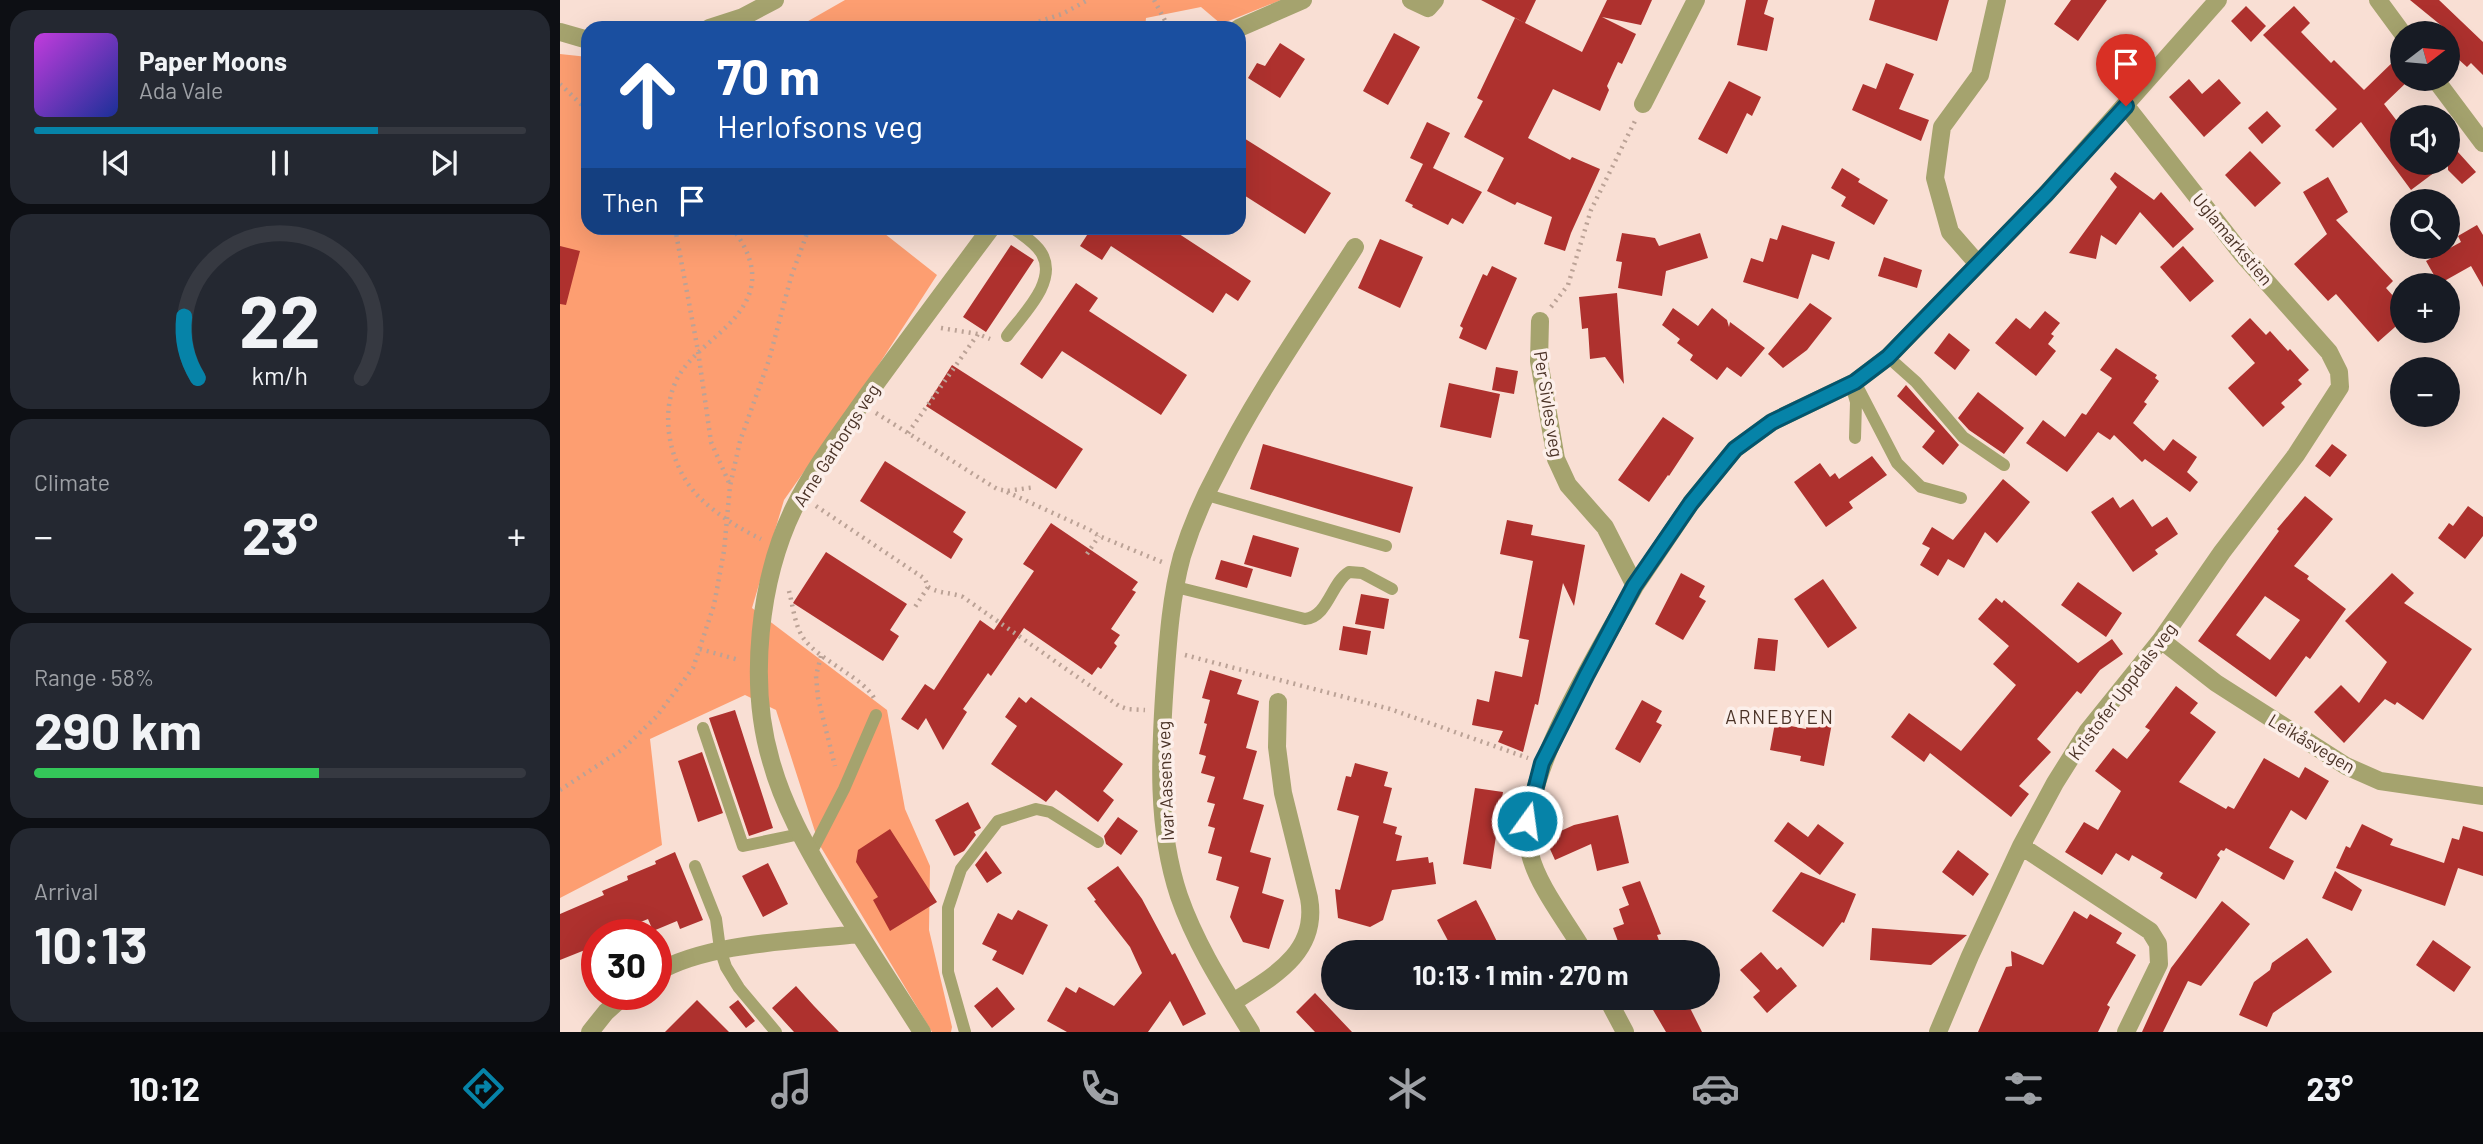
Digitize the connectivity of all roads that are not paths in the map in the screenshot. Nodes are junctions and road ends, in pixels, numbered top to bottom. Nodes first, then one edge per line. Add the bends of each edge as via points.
1 (775, 0) edge
2 (1303, 0) edge
3 (1411, 0) edge
4 (1435, 0) edge
5 (1696, 0) edge
6 (1997, 0) edge
7 (2218, 0) edge
8 (2378, 0) edge
9 (731, 21) edge
10 (2393, 21) edge
11 (1246, 25) edge
12 (560, 32) edge
13 (581, 38) edge
14 (2444, 91) edge
15 (1643, 104) road end
16 (2126, 106) junction
17 (2483, 144) edge
18 (986, 235) edge
19 (1021, 235) edge
20 (1354, 247) dead end
21 (1978, 264) junction
22 (1540, 321) road end
23 (1007, 336) road end
24 (1888, 357) junction
25 (2339, 372) joint
26 (1853, 383) junction
27 (1855, 438) dead end
28 (2004, 465) dead end
29 (1207, 495) junction
30 (1961, 498) dead end
31 (1386, 547) dead end
32 (1634, 586) junction
33 (1176, 587) junction
34 (1392, 589) dead end
35 (2161, 640) junction
36 (1278, 702) dead end
37 (876, 715) road end
38 (703, 728) dead end
39 (2483, 796) edge
40 (800, 834) junction
41 (1098, 842) dead end
42 (2021, 846) junction
43 (811, 853) junction
44 (695, 866) dead end
45 (858, 934) junction
46 (1577, 940) edge
47 (720, 949) junction
48 (672, 965) edge
49 (1233, 1002) junction
50 (609, 1010) edge
51 (1613, 1010) edge
52 (590, 1032) edge
53 (776, 1032) edge
54 (922, 1032) edge
55 (965, 1032) edge
56 (1251, 1032) edge
57 (1625, 1032) edge
58 (1938, 1032) edge
59 (2126, 1032) edge

1 - 9 street
2 - 11 street
3 - 4 street via 1428,8
5 - 15 street
6 - 21 street via 1980,75 1942,127 1935,178 1950,232
7 - 16 street
8 - 10 street
12 - 13 street
14 - 17 street
16 - 21 street
16 - 25 street, Uglamarkstien via 2242,254 2329,352
18 - 40 street, Arne Garborgs veg via 828,452 778,547 763,616 761,705 771,761
19 - 23 lane via 1042,254 1046,275 1040,291
20 - 29 street, Ivar Aasens veg via 1260,396
21 - 24 street
22 - 32 street, Per Sivles veg via 1539,361 1556,459 1568,485 1605,527
24 - 26 street
24 - 28 lane via 1963,437
25 - 35 street, Kristofer Uppdals veg via 2340,387 2331,403
26 - 27 lane
26 - 30 lane via 1898,463 1922,487
26 - 32 street via 1772,422 1735,449
29 - 31 lane
29 - 33 street, Ivar Aasens veg via 1183,554
32 - 46 street via 1542,763 1527,821 1530,856 1537,873
33 - 34 lane via 1306,619 1319,613 1349,572 1362,573
33 - 49 street, Ivar Aasens veg via 1160,745 1163,821 1189,923
35 - 39 street, Leikåsvegen via 2216,683 2346,766 2380,781
35 - 42 street, Kristofer Uppdals veg via 2087,732
36 - 49 street via 1281,782 1311,920 1294,957
37 - 43 lane
38 - 40 lane via 743,846
40 - 43 street, Arne Garborgs veg
41 - 55 lane via 1050,812 1036,809 998,821 961,869 948,908 948,972
42 - 58 street, Kristofer Uppdals veg
42 - 59 street via 2150,931 2158,944 2159,964
43 - 45 street, Arne Garborgs veg
44 - 47 lane via 716,919
45 - 47 street
45 - 54 street, Arne Garborgs veg
47 - 48 street
47 - 53 lane via 739,988
49 - 56 street, Ivar Aasens veg
50 - 52 street
51 - 57 street

